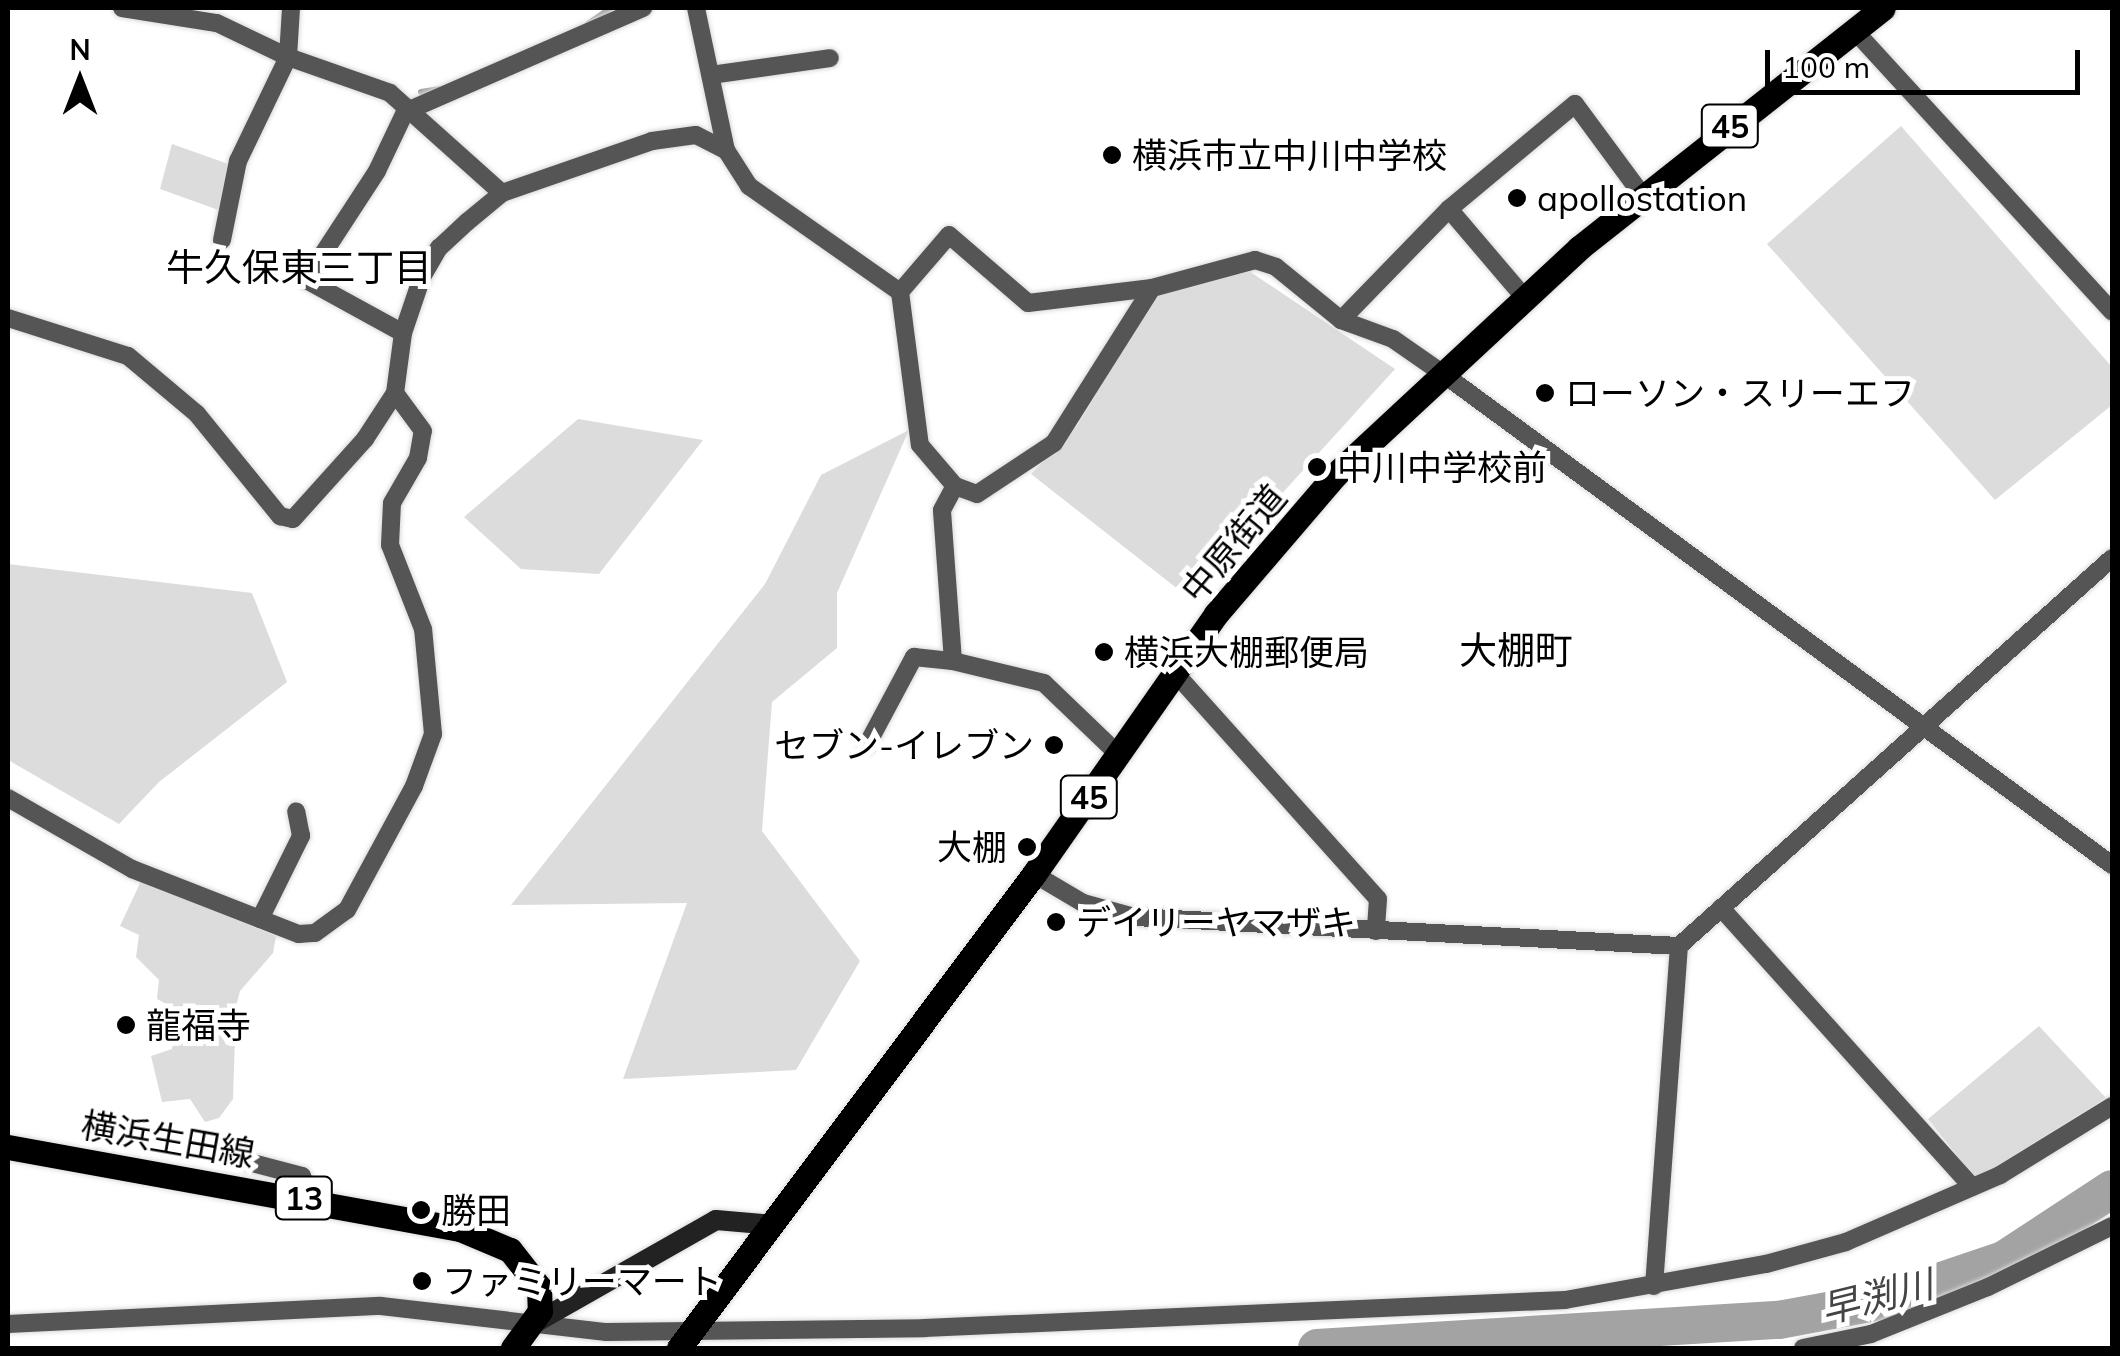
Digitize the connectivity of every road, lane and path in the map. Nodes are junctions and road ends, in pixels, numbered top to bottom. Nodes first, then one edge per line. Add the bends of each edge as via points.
1 (122, 8) edge
2 (292, 8) edge
3 (643, 8) edge
4 (696, 8) edge
5 (1884, 8) edge
6 (1854, 30) junction
7 (288, 57) junction
8 (830, 58) dead end
9 (712, 75) junction
10 (412, 106) junction
11 (726, 150) junction
12 (502, 193) junction
13 (1642, 195) junction
14 (1448, 210) junction
15 (222, 240) dead end
16 (1152, 288) junction
17 (900, 292) junction
18 (1524, 297) junction
19 (2112, 312) edge
20 (8, 318) edge
21 (1341, 320) junction
22 (404, 333) junction
23 (1442, 373) junction
24 (395, 393) junction
25 (955, 486) junction
26 (2112, 558) edge
27 (953, 661) junction
28 (1176, 674) junction
29 (1923, 724) junction
30 (867, 745) dead end
31 (1119, 755) junction
32 (8, 798) edge
33 (296, 811) dead end
34 (2112, 865) edge
35 (1034, 874) junction
36 (1721, 908) junction
37 (260, 919) junction
38 (1376, 932) junction
39 (1678, 946) junction
40 (2112, 1106) edge
41 (8, 1147) edge
42 (241, 1160) dead end
43 (1972, 1187) junction
44 (311, 1199) junction
45 (774, 1225) junction
46 (2107, 1230) edge
47 (2112, 1252) edge
48 (1654, 1286) junction
49 (8, 1324) edge
50 (524, 1335) edge
51 (687, 1338) edge
52 (1803, 1348) edge

1 - 7 street via 217,23
2 - 7 street
3 - 10 street via 450,96
4 - 9 street
5 - 6 main road, 中原街道 / 45
6 - 13 main road, 中原街道 / 45
6 - 19 street
7 - 10 street
7 - 15 street via 238,161
8 - 9 street
9 - 11 street
10 - 12 street
10 - 22 street via 306,280
11 - 12 street via 696,135 652,141
11 - 17 street via 750,186
12 - 22 street via 438,248
13 - 14 street via 1575,104
13 - 18 main road, 中原街道 / 45
14 - 18 street
14 - 21 street
16 - 17 street via 1028,303 949,235
16 - 21 street via 1255,260 1276,267
16 - 25 street via 1054,443 976,494
17 - 25 street via 920,445
18 - 23 main road, 中原街道 / 45
20 - 24 street via 128,356 197,414 280,516 292,519 366,438
21 - 23 street via 1393,339
22 - 24 street
23 - 28 main road, 中原街道 / 45 via 1336,474 1216,614
23 - 29 street
24 - 37 street via 423,431 418,458 392,503 390,545 422,629 433,734 414,786 347,910 315,933 298,934
25 - 27 street via 942,510
26 - 29 street
27 - 30 street via 914,657
27 - 31 street via 1044,683
28 - 31 main road, 中原街道 / 45
28 - 38 street via 1378,899
29 - 34 street
29 - 36 street
31 - 35 main road, 中原街道 / 45
32 - 37 street via 132,869
33 - 37 street via 300,836
35 - 38 street via 1083,904 1135,917
35 - 45 main road, 中原街道 / 45
36 - 39 street
36 - 43 street
38 - 39 street
39 - 48 street
40 - 43 street
41 - 44 main road, 横浜生田線 / 13
42 - 44 street via 302,1176
43 - 48 street via 1846,1242
44 - 50 main road, 横浜生田線 / 13 via 460,1229 510,1250 539,1287 542,1302
45 - 50 street via 716,1220
45 - 51 main road, 中原街道 / 45
46 - 47 street
46 - 52 street via 1871,1334
48 - 51 street via 1565,1300
49 - 50 street via 382,1306
50 - 51 street

